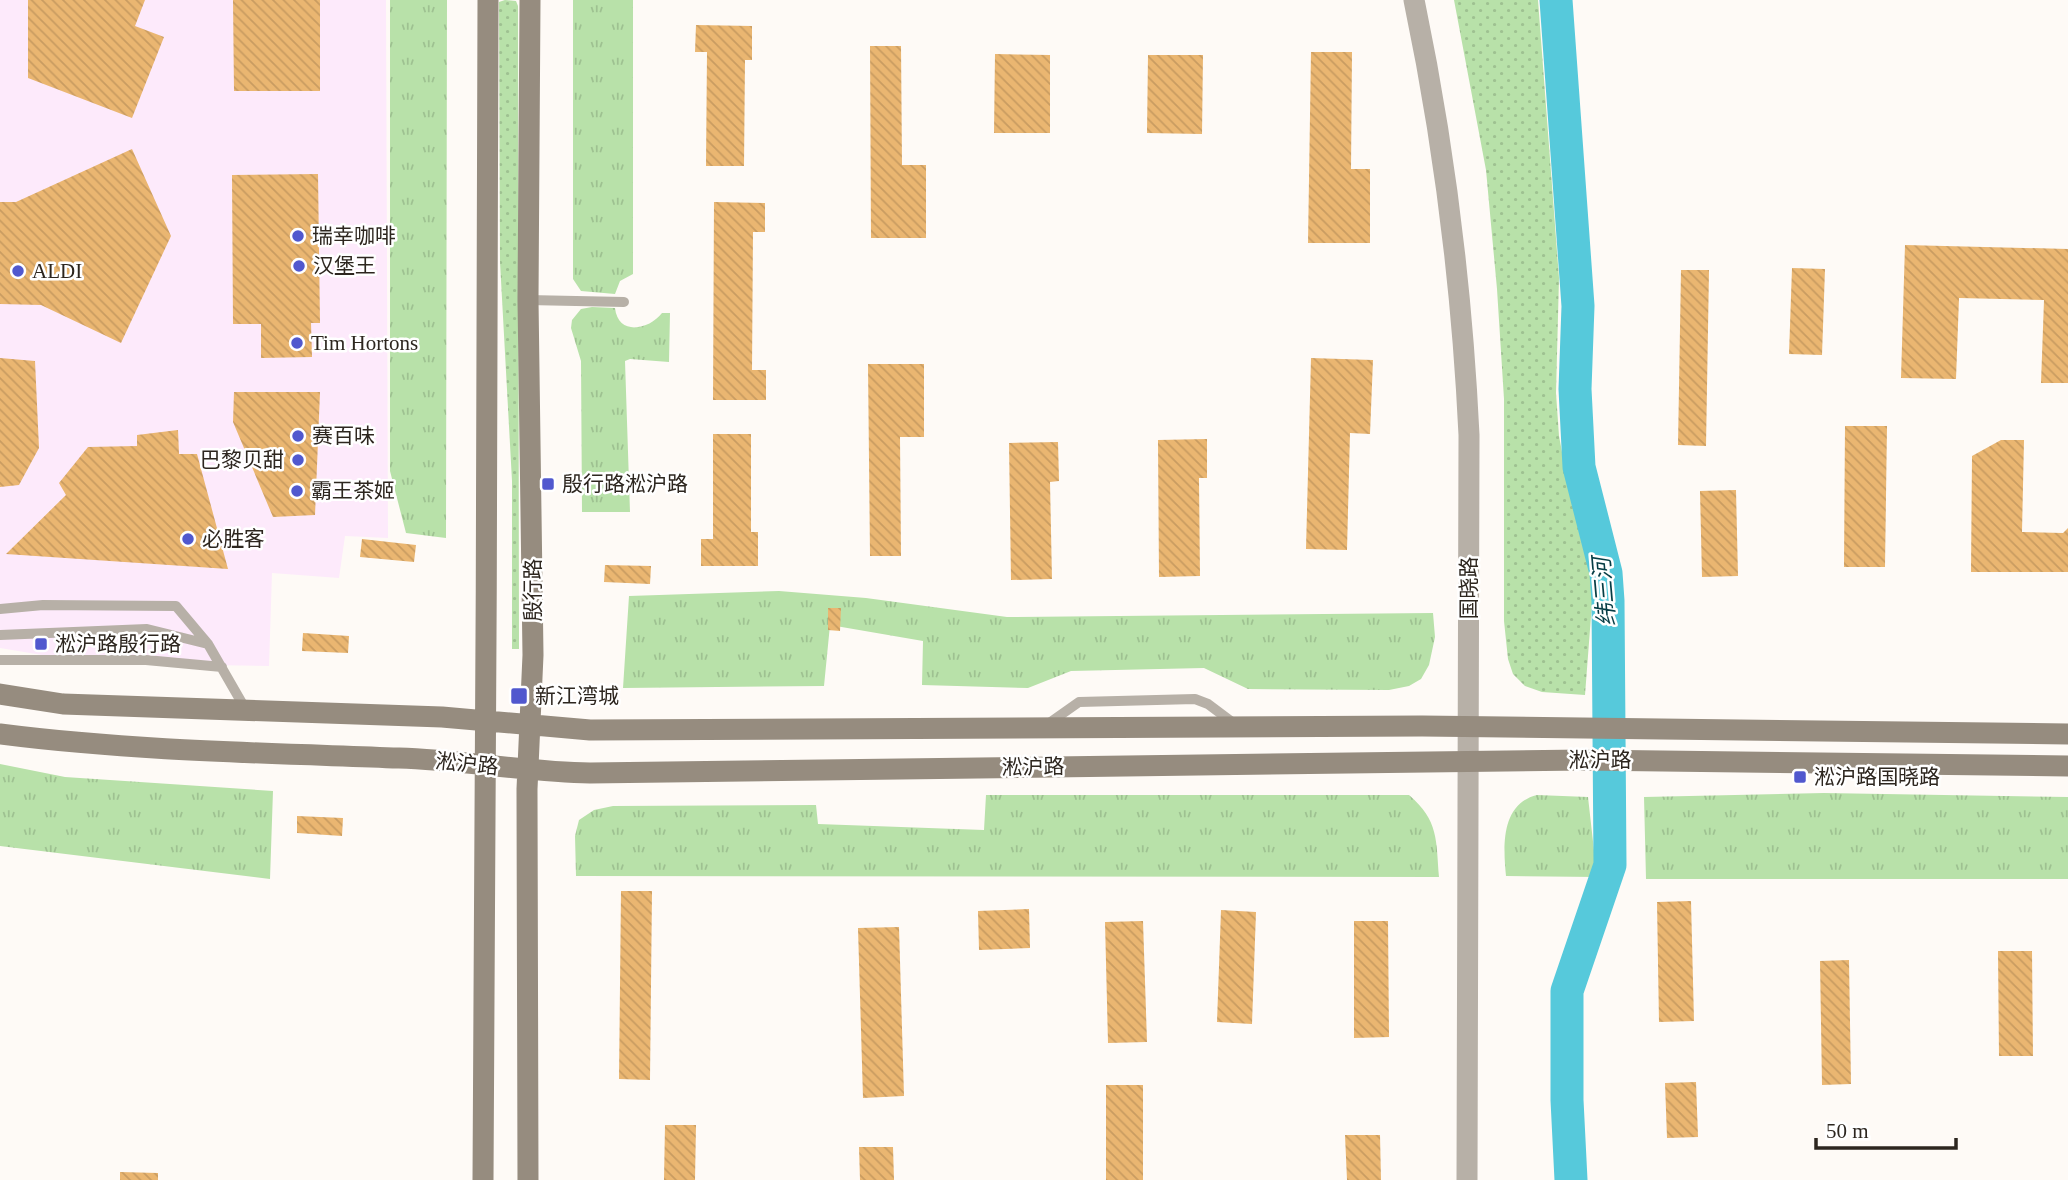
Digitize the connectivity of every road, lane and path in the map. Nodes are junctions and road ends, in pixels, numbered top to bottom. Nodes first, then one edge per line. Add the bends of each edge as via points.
1 (488, 0) edge
2 (530, 0) edge
3 (1414, 0) edge
4 (528, 300) junction
5 (624, 302) dead end
6 (0, 609) edge
7 (0, 635) edge
8 (208, 645) junction
9 (0, 660) edge
10 (222, 667) junction
11 (0, 694) edge
12 (247, 712) junction
13 (488, 722) junction
14 (532, 725) junction
15 (1469, 726) junction
16 (0, 734) edge
17 (2068, 734) edge
18 (1469, 761) junction
19 (2068, 766) edge
20 (487, 767) junction
21 (528, 771) junction
22 (483, 1180) edge
23 (528, 1180) edge
24 (1467, 1180) edge

1 - 13 main road
2 - 4 main road, 殷行路
3 - 15 street, 国晓路 via 1435,110 1464,328 1469,435
4 - 5 lane
4 - 14 main road, 殷行路
6 - 8 lane via 176,606
7 - 8 lane via 147,629
8 - 10 lane
9 - 10 lane via 146,660
10 - 12 lane
11 - 12 main road, 淞沪路 via 63,704
12 - 13 main road, 淞沪路 via 414,715
13 - 14 main road, 淞沪路
13 - 20 main road
14 - 15 main road, 淞沪路 via 590,730
14 - 21 main road, 殷行路
15 - 17 main road, 淞沪路
15 - 18 street, 国晓路
16 - 20 main road, 淞沪路
18 - 19 main road, 淞沪路
18 - 21 main road, 淞沪路 via 599,774
18 - 24 street, 国晓路
20 - 21 main road, 淞沪路
20 - 22 main road
21 - 23 main road, 殷行路

